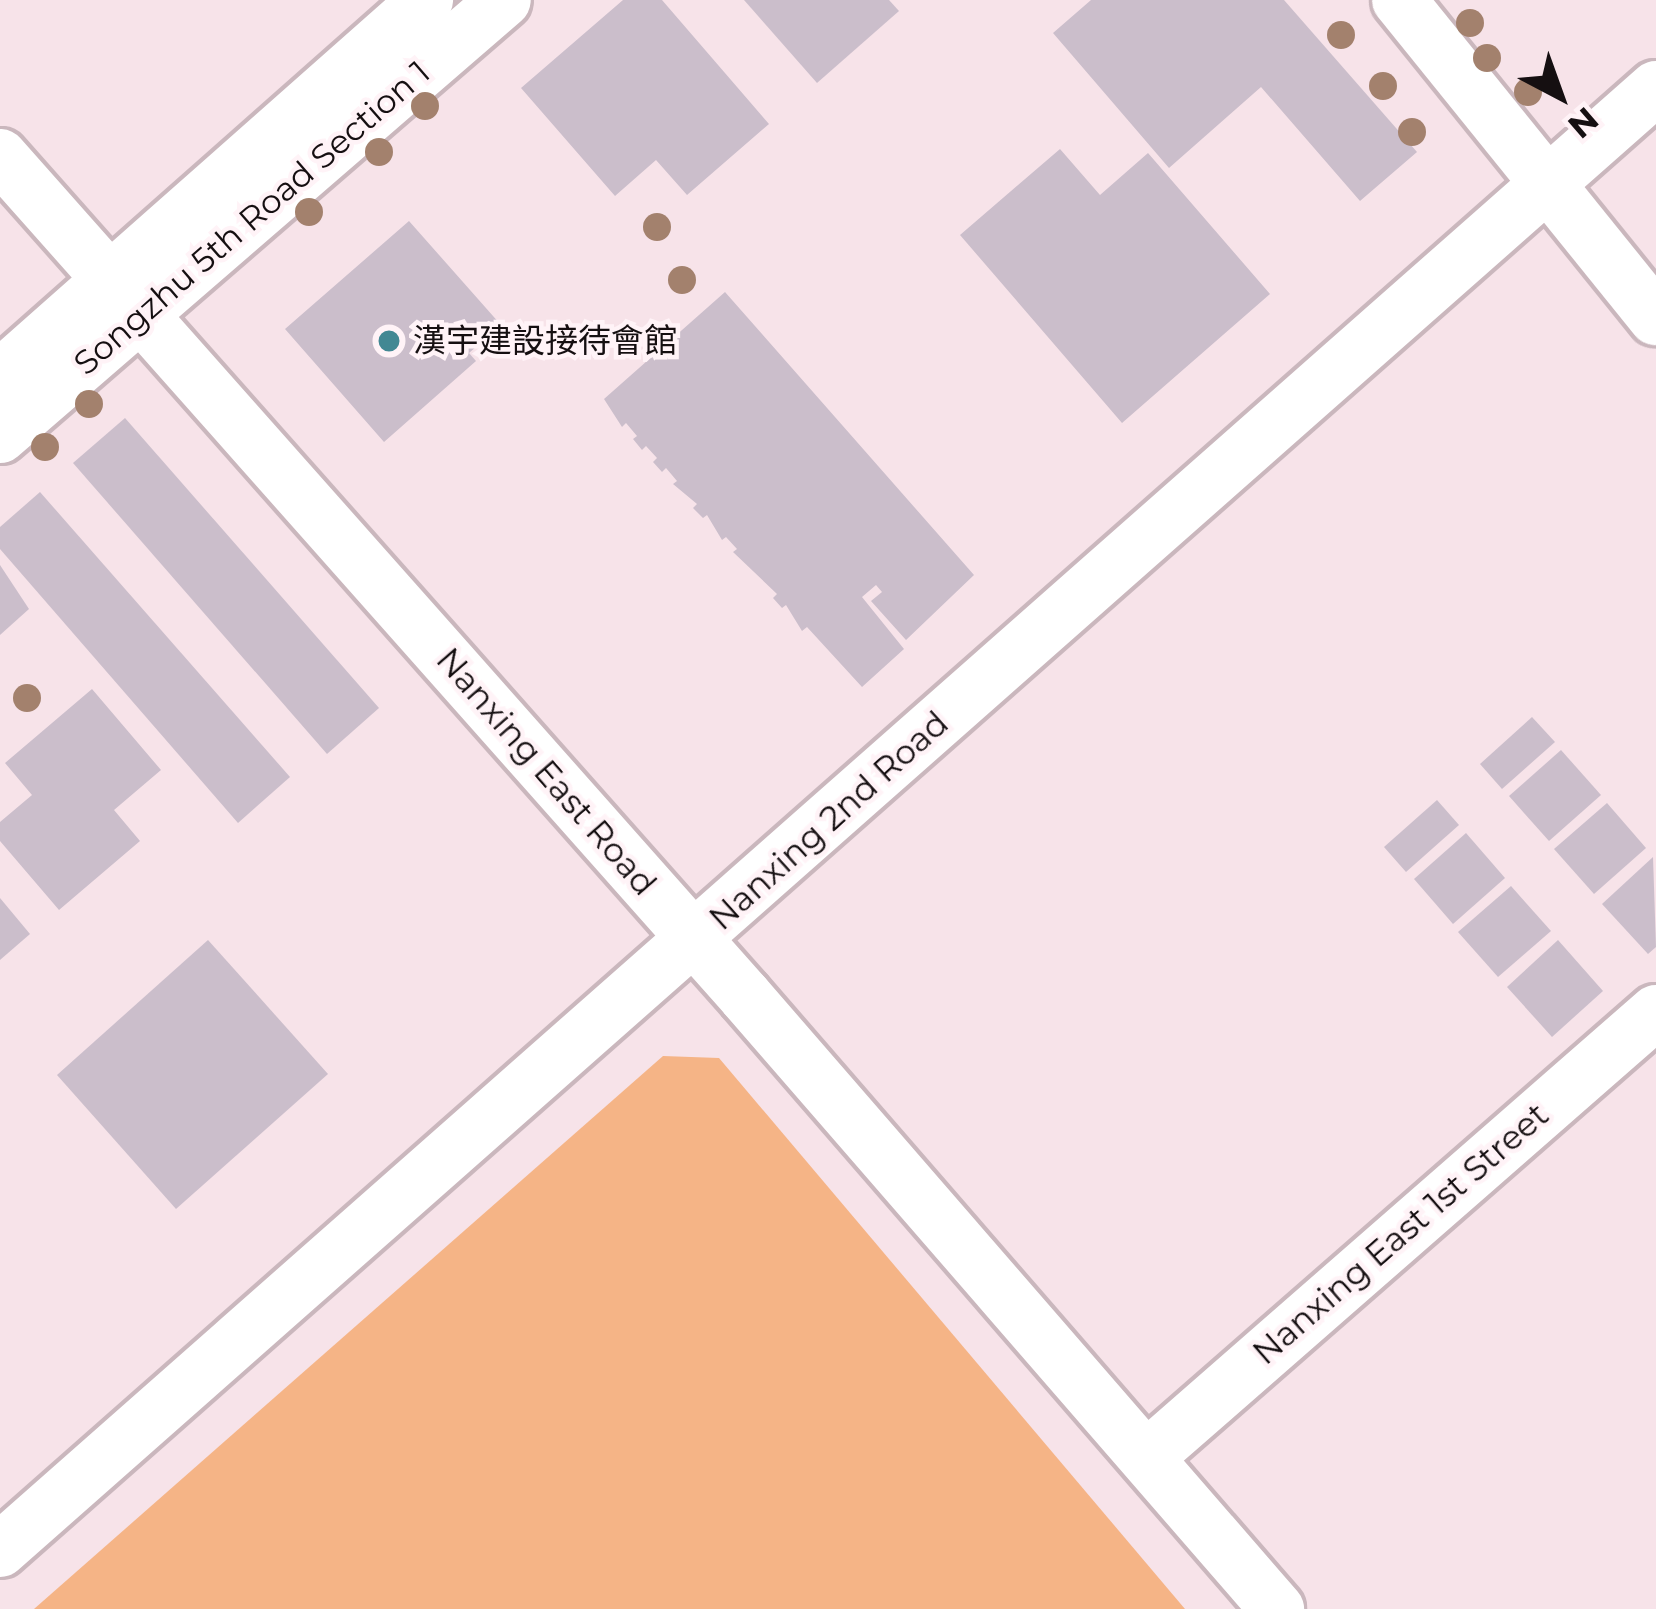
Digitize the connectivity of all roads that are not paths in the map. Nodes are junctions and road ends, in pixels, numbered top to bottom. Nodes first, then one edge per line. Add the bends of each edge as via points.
1 (426, 0) edge
2 (504, 0) edge
3 (1399, 0) edge
4 (1656, 88) edge
5 (0, 156) edge
6 (1546, 185) junction
7 (125, 298) junction
8 (1656, 318) edge
9 (0, 377) edge
10 (0, 436) edge
11 (694, 940) junction
12 (1656, 1012) edge
13 (1147, 1457) junction
14 (6, 1533) edge
15 (1277, 1609) edge

1 - 7 street, Songzhu 5th Road Section 1
2 - 7 street, Songzhu 5th Road Section 1
3 - 6 street
4 - 6 street, Nanxing 2nd Road
5 - 7 street, Nanxing East Road
6 - 8 street
6 - 11 street, Nanxing 2nd Road
7 - 9 street, Songzhu 5th Road Section 1
7 - 10 street, Songzhu 5th Road Section 1
7 - 11 street, Nanxing East Road
11 - 13 street, Nanxing East Road
11 - 14 street, Nanxing 2nd Road
12 - 13 street, Nanxing East 1st Street
13 - 15 street, Nanxing East Road

